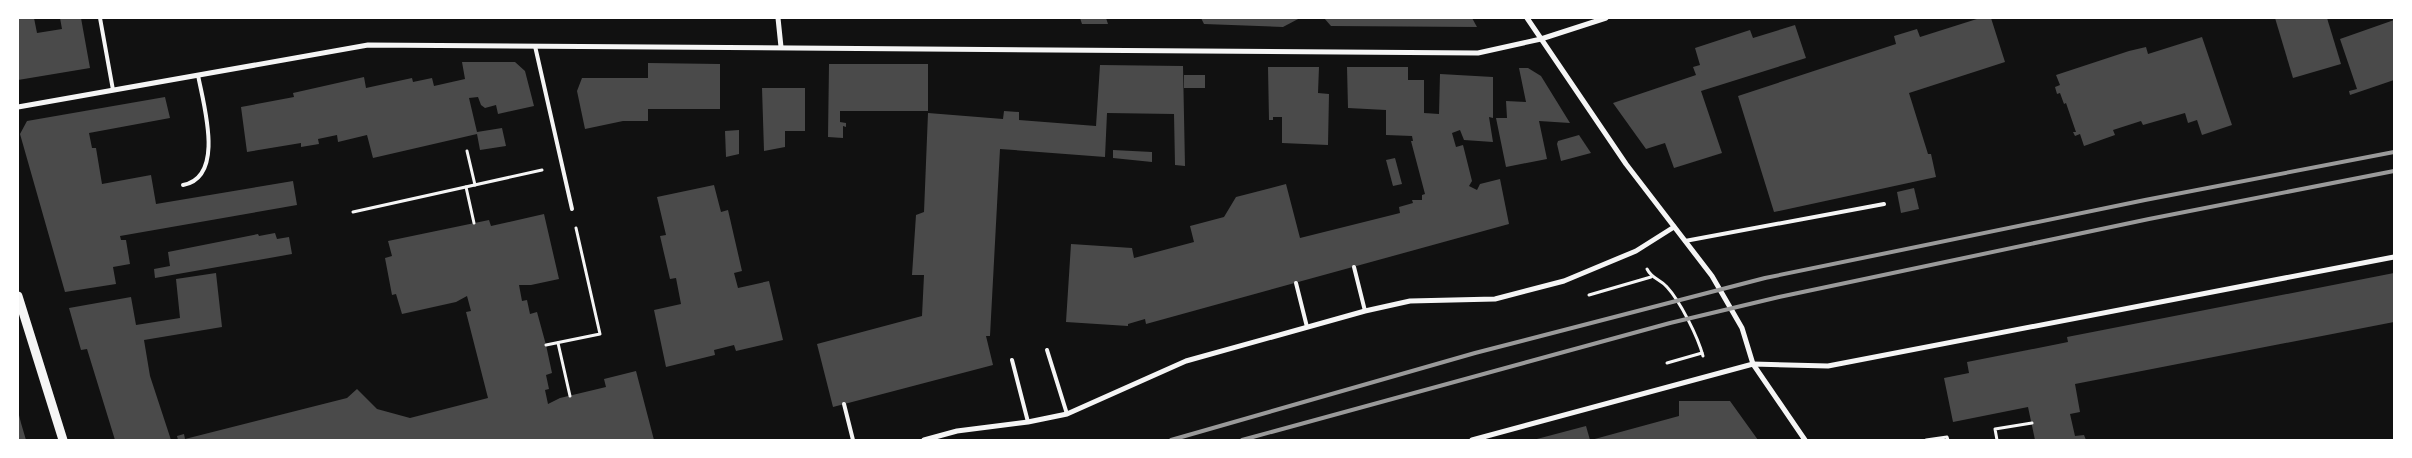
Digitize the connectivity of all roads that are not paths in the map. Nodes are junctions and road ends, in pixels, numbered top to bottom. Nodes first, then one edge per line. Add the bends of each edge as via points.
1 (100, 18) edge
2 (778, 18) edge
3 (1527, 18) edge
4 (1606, 18) edge
5 (1541, 39) junction
6 (535, 46) junction
7 (781, 47) junction
8 (198, 75) junction
9 (113, 90) junction
10 (18, 107) edge
11 (183, 185) dead end
12 (1884, 204) dead end
13 (572, 209) road end
14 (1674, 227) junction
15 (1685, 241) junction
16 (2394, 257) edge
17 (1354, 267) dead end
18 (1296, 283) dead end
19 (18, 296) edge
20 (1364, 312) junction
21 (1307, 327) junction
22 (1047, 350) dead end
23 (1012, 360) dead end
24 (1754, 364) junction
25 (844, 404) dead end
26 (1066, 414) junction
27 (1028, 422) junction
28 (63, 440) edge
29 (853, 440) edge
30 (924, 440) edge
31 (1472, 440) edge
32 (1805, 440) edge

1 - 9 lane
2 - 7 street
3 - 5 street
4 - 5 street
5 - 7 street via 1478,53
5 - 14 street via 1626,164
6 - 7 street
6 - 8 street via 368,46
6 - 13 lane
8 - 9 street
8 - 11 lane via 210,151 200,174
9 - 10 street
12 - 15 lane
14 - 15 street
14 - 20 street via 1636,251 1564,281 1495,299 1410,301
15 - 24 street via 1712,276 1742,328
16 - 24 street via 1828,366
17 - 20 lane
18 - 21 lane
19 - 28 street
20 - 21 street
21 - 26 street via 1186,361
22 - 26 lane
23 - 27 lane
24 - 31 street
24 - 32 street
25 - 29 lane
26 - 27 street
27 - 30 street via 957,431

